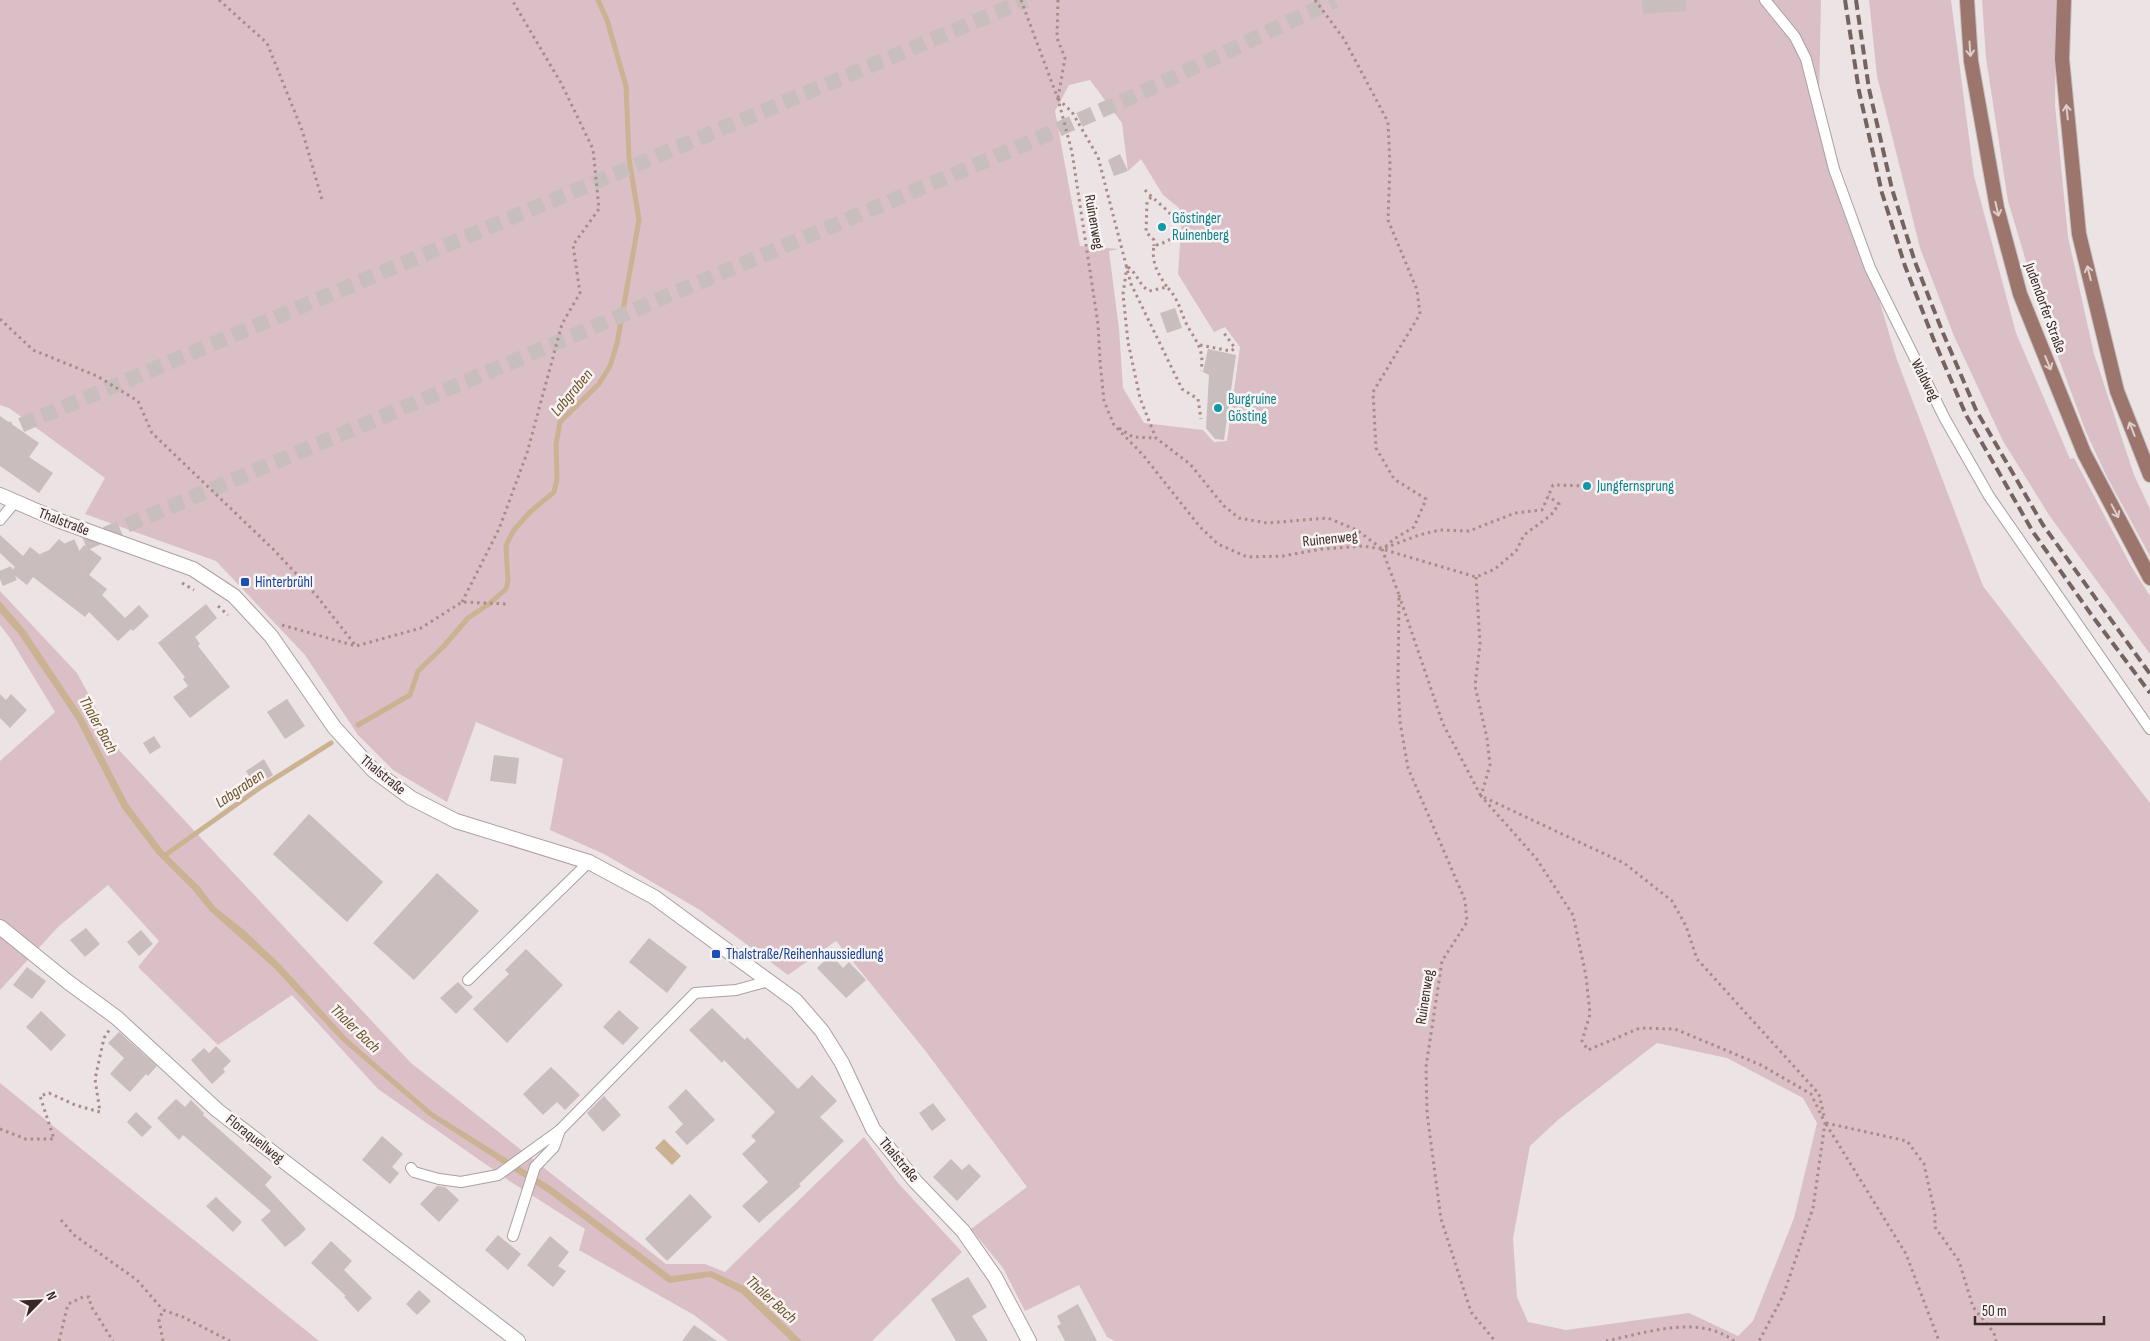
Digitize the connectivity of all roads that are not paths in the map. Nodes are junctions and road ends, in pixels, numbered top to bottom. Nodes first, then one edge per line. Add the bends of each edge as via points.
1 (1765, 0) edge
2 (1967, 0) edge
3 (2064, 0) edge
4 (2150, 474) edge
5 (0, 495) edge
6 (15, 502) junction
7 (0, 520) edge
8 (2150, 578) edge
9 (2150, 730) edge
10 (589, 862) junction
11 (0, 927) edge
12 (468, 980) dead end
13 (769, 981) junction
14 (560, 1130) junction
15 (534, 1148) junction
16 (544, 1158) junction
17 (411, 1168) dead end
18 (514, 1236) dead end
19 (518, 1341) edge
20 (1029, 1341) edge

1 - 9 lane, Waldweg via 1795,37 1806,59 1834,169 1870,268 1945,419 1989,496
2 -> 8 main road, Judendorfer Straße via 1971,61 1997,208 2020,294 2084,453
4 -> 3 main road via 2117,391 2079,234 2062,59
5 - 6 main road, Thalstraße
6 - 7 lane
6 - 10 main road, Thalstraße via 193,569 234,596 270,636 353,750 373,770 412,798 456,821
10 - 12 lane
10 - 13 main road, Thalstraße via 654,897
11 - 19 main road, Floraquellweg via 118,1018 217,1110
13 - 14 lane via 736,990 695,993
13 - 20 main road, Thalstraße via 796,1001 822,1031 842,1063 873,1130 915,1182 963,1231 995,1277
14 - 15 lane
14 - 16 lane via 554,1147
15 - 16 lane
15 - 17 lane via 498,1176 461,1182 439,1179 414,1172
16 - 18 lane via 536,1167

